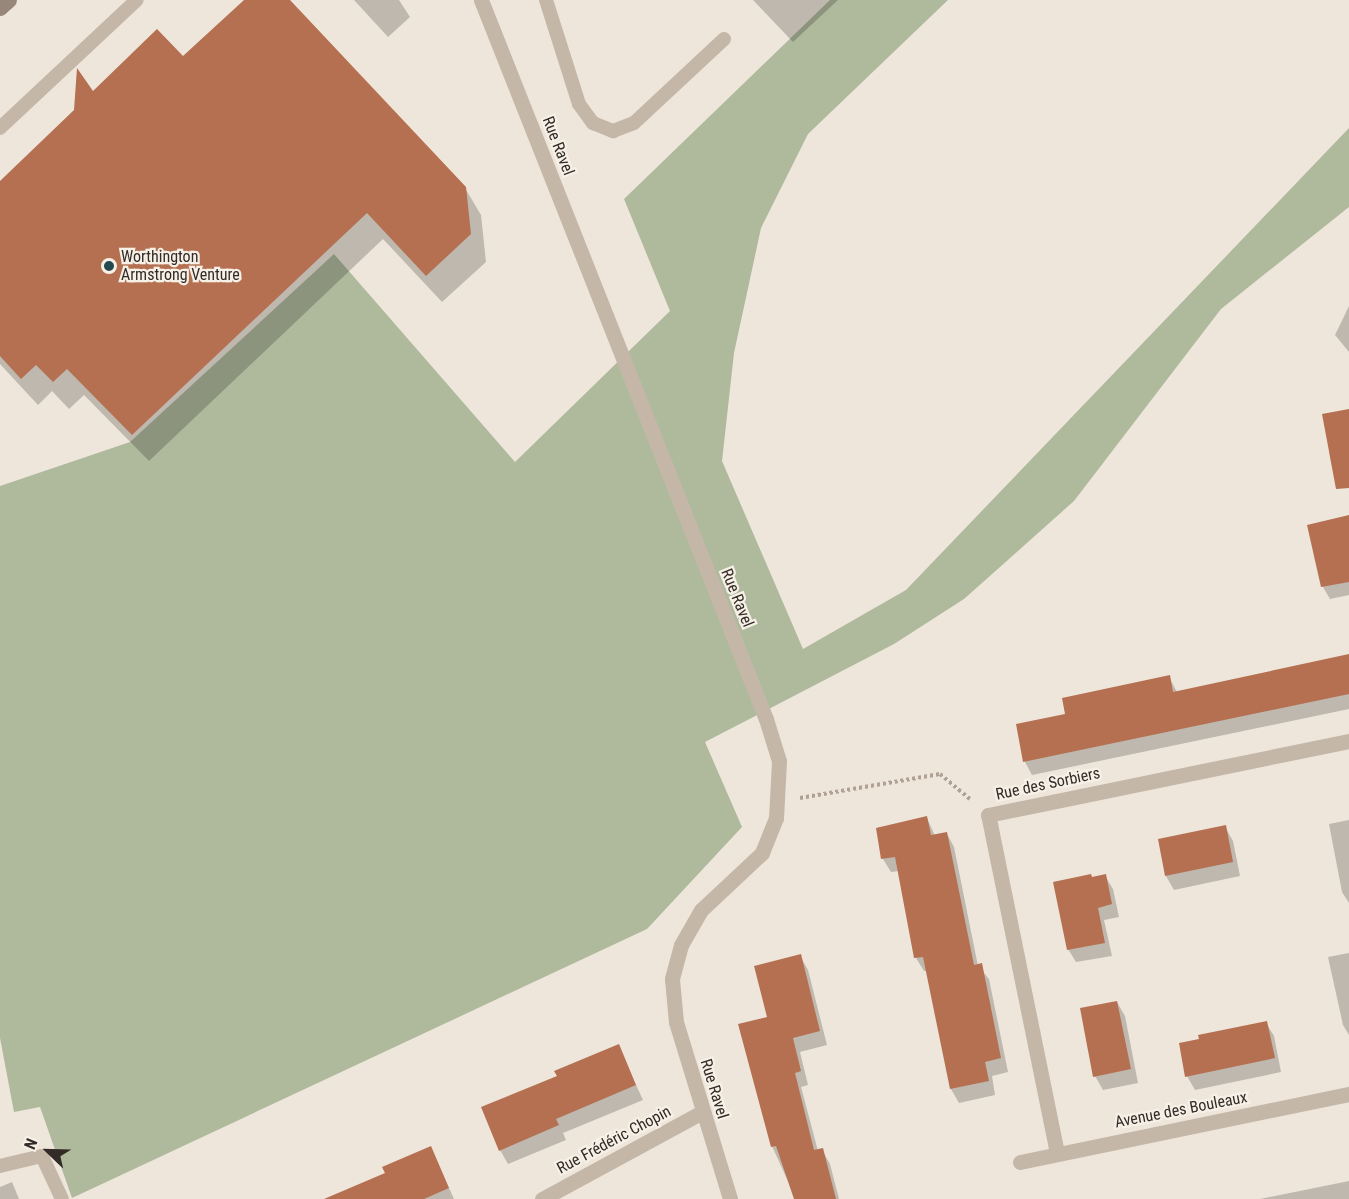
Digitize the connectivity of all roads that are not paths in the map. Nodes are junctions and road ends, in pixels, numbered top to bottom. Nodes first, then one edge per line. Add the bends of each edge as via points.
1 (9, 0) edge
2 (137, 0) edge
3 (481, 0) edge
4 (546, 0) edge
5 (0, 8) edge
6 (724, 39) dead end
7 (0, 129) edge
8 (1349, 741) edge
9 (1349, 1095) edge
10 (702, 1112) junction
11 (1057, 1153) junction
12 (1020, 1162) dead end
13 (0, 1166) edge
14 (62, 1199) edge
15 (542, 1199) edge
16 (730, 1199) edge

1 - 5 street
2 - 7 lane
3 - 10 street, Rue Ravel via 766,719 779,761 778,802 762,853 701,910 675,961 672,1001
4 - 6 lane via 582,110 593,123 613,131 634,123
8 - 11 street, Rue des Sorbiers via 988,815
9 - 11 street, Avenue des Bouleaux
10 - 15 street, Rue Frédéric Chopin
10 - 16 street, Rue Ravel
11 - 12 street, Avenue des Bouleaux
13 - 14 lane via 42,1156

